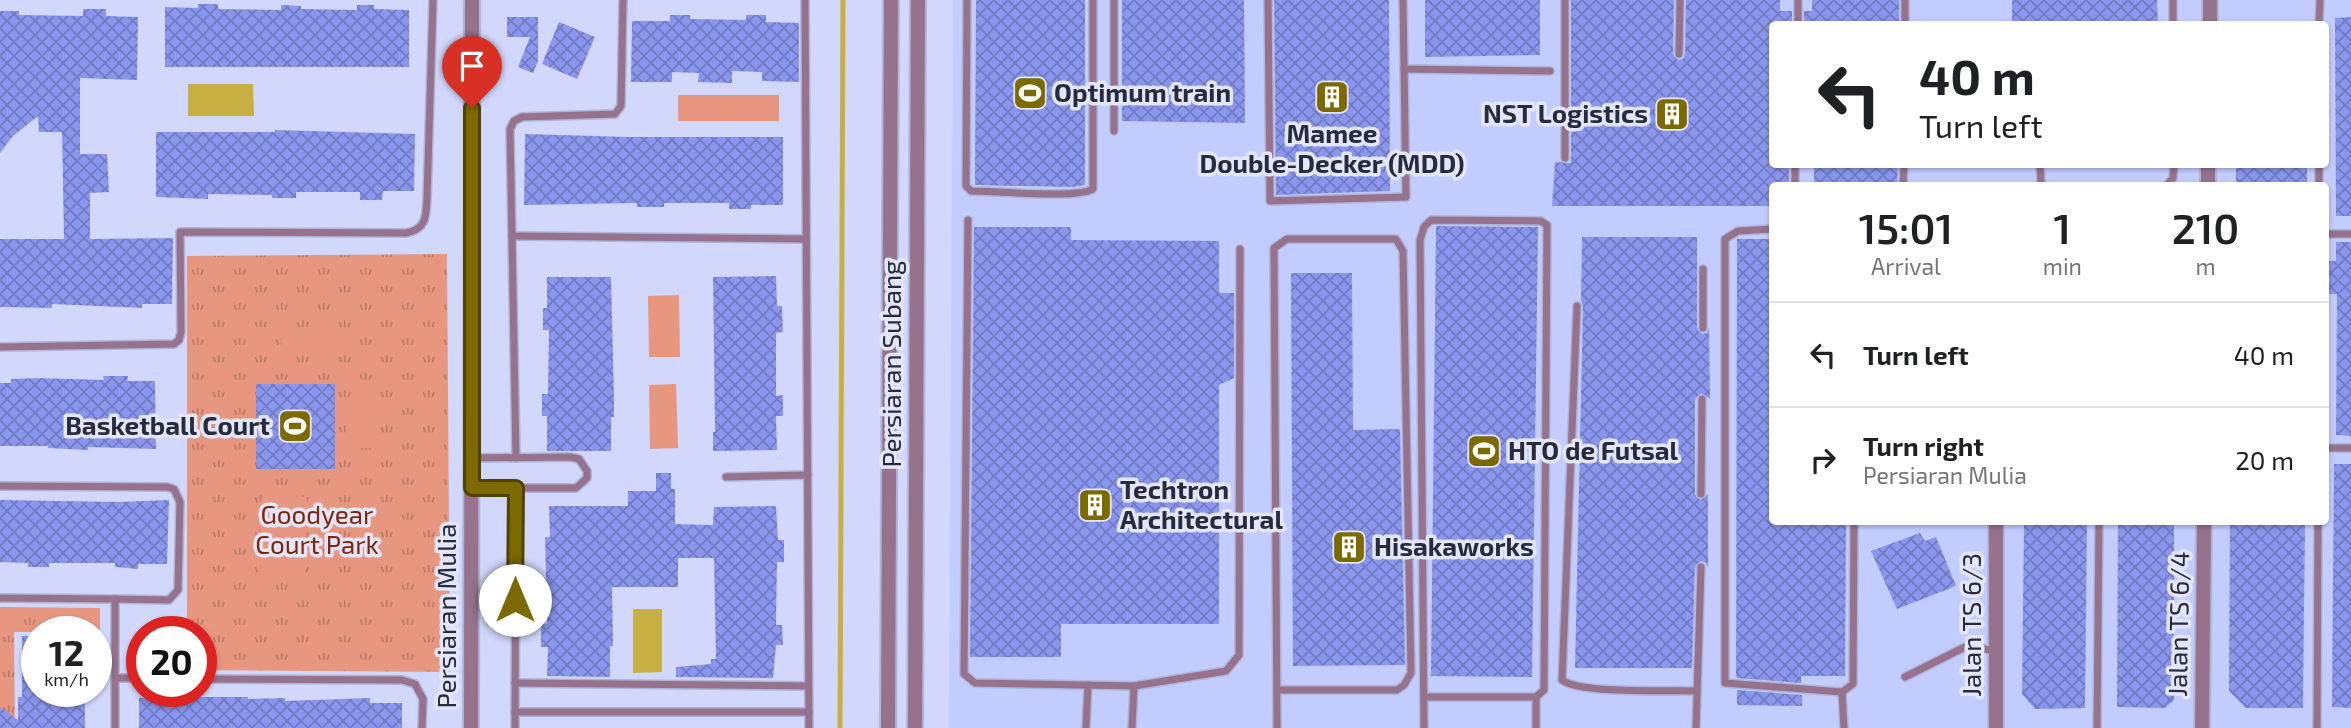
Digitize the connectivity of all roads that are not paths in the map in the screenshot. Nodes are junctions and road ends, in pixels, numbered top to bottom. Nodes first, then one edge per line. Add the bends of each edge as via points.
1 (433, 0) edge
2 (472, 0) edge
3 (623, 0) edge
4 (805, 0) edge
5 (891, 0) edge
6 (918, 0) edge
7 (967, 0) edge
8 (1093, 0) edge
9 (1114, 0) edge
10 (1268, 0) edge
11 (1403, 0) edge
12 (1565, 0) edge
13 (1680, 0) edge
14 (1798, 0) edge
15 (1905, 0) edge
16 (2173, 0) edge
17 (2210, 0) edge
18 (2320, 0) edge
19 (1798, 21) edge
20 (1905, 21) edge
21 (2173, 21) edge
22 (2210, 21) edge
23 (2319, 21) edge
24 (1679, 54) dead end
25 (1404, 69) junction
26 (1550, 71) dead end
27 (1114, 131) dead end
28 (1565, 158) dead end
29 (968, 220) dead end
30 (1769, 229) edge
31 (2351, 233) edge
32 (2329, 234) edge
33 (512, 236) junction
34 (806, 239) junction
35 (1240, 249) dead end
36 (1703, 269) dead end
37 (1577, 306) dead end
38 (1703, 328) dead end
39 (0, 347) edge
40 (1702, 400) dead end
41 (2329, 448) edge
42 (2351, 448) edge
43 (472, 458) junction
44 (516, 458) junction
45 (808, 475) junction
46 (726, 477) dead end
47 (0, 486) edge
48 (472, 488) junction
49 (516, 488) junction
50 (1701, 494) dead end
51 (1854, 525) edge
52 (1996, 525) edge
53 (2099, 525) edge
54 (2204, 525) edge
55 (2318, 525) edge
56 (1701, 568) dead end
57 (0, 598) edge
58 (116, 599) junction
59 (1996, 651) junction
60 (1905, 677) dead end
61 (116, 678) junction
62 (126, 678) edge
63 (217, 679) edge
64 (515, 683) junction
65 (1088, 685) junction
66 (808, 686) junction
67 (1135, 686) junction
68 (1277, 690) junction
69 (1696, 691) junction
70 (1842, 692) junction
71 (1424, 697) junction
72 (1536, 697) junction
73 (515, 712) junction
74 (809, 712) junction
75 (115, 728) edge
76 (422, 728) edge
77 (471, 728) edge
78 (515, 728) edge
79 (809, 728) edge
80 (888, 728) edge
81 (915, 728) edge
82 (1086, 728) edge
83 (1132, 728) edge
84 (1277, 728) edge
85 (1424, 728) edge
86 (1536, 728) edge
87 (1696, 728) edge
88 (1844, 728) edge
89 (1996, 728) edge
90 (2097, 728) edge
91 (2202, 728) edge
92 (2317, 728) edge

1 - 39 lane via 426,219 422,226 406,233 180,232 181,332 174,344
2 - 43 street, Persiaran Mulia
3 - 33 lane via 621,106 615,114 522,117 510,129
4 - 34 lane
5 - 80 street, Persiaran Subang
6 - 81 street, Persiaran Subang
7 - 8 lane via 966,186 971,191 1066,194 1093,190
9 - 27 lane
10 - 25 lane via 1270,201 1406,197
11 - 25 lane
12 - 28 lane
13 - 24 lane
14 - 19 lane
15 - 20 lane
16 - 21 lane
17 - 22 street
18 - 23 lane
25 - 26 lane
29 - 65 lane via 964,674 975,683
30 - 70 lane via 1738,231 1725,239 1725,683
31 - 32 lane
33 - 34 lane
33 - 44 lane
34 - 45 lane
35 - 67 lane via 1239,654 1226,671
36 - 38 lane
37 - 69 lane via 1562,680 1588,688
40 - 50 lane
41 - 42 lane
43 - 44 lane
43 - 48 street, Persiaran Mulia
44 - 49 lane via 579,459 587,471 587,478 576,488
45 - 46 lane
45 - 66 lane
47 - 58 lane via 174,489 180,502 178,590 169,600
48 - 49 lane
48 - 77 street, Persiaran Mulia
49 - 64 lane
51 - 70 lane via 1853,684
52 - 59 street, Jalan TS 6/3
53 - 90 lane
54 - 91 street, Jalan TS 6/4
55 - 92 lane
56 - 69 lane
57 - 58 lane
58 - 61 lane
59 - 60 lane via 1967,646
59 - 89 street, Jalan TS 6/3
61 - 62 lane
61 - 75 lane
63 - 76 lane via 402,680 415,684 423,699
64 - 66 lane
64 - 73 lane
65 - 67 lane
65 - 82 lane
66 - 74 lane
67 - 83 lane
68 - 68 lane via 1274,248 1286,239 1396,239 1403,251 1411,673 1397,690
68 - 84 lane
69 - 87 lane
70 - 88 lane
71 - 72 lane
71 - 72 lane via 1420,240 1431,220 1541,220 1548,225 1544,690
71 - 85 lane
72 - 86 lane
73 - 74 lane
73 - 78 lane
74 - 79 lane

